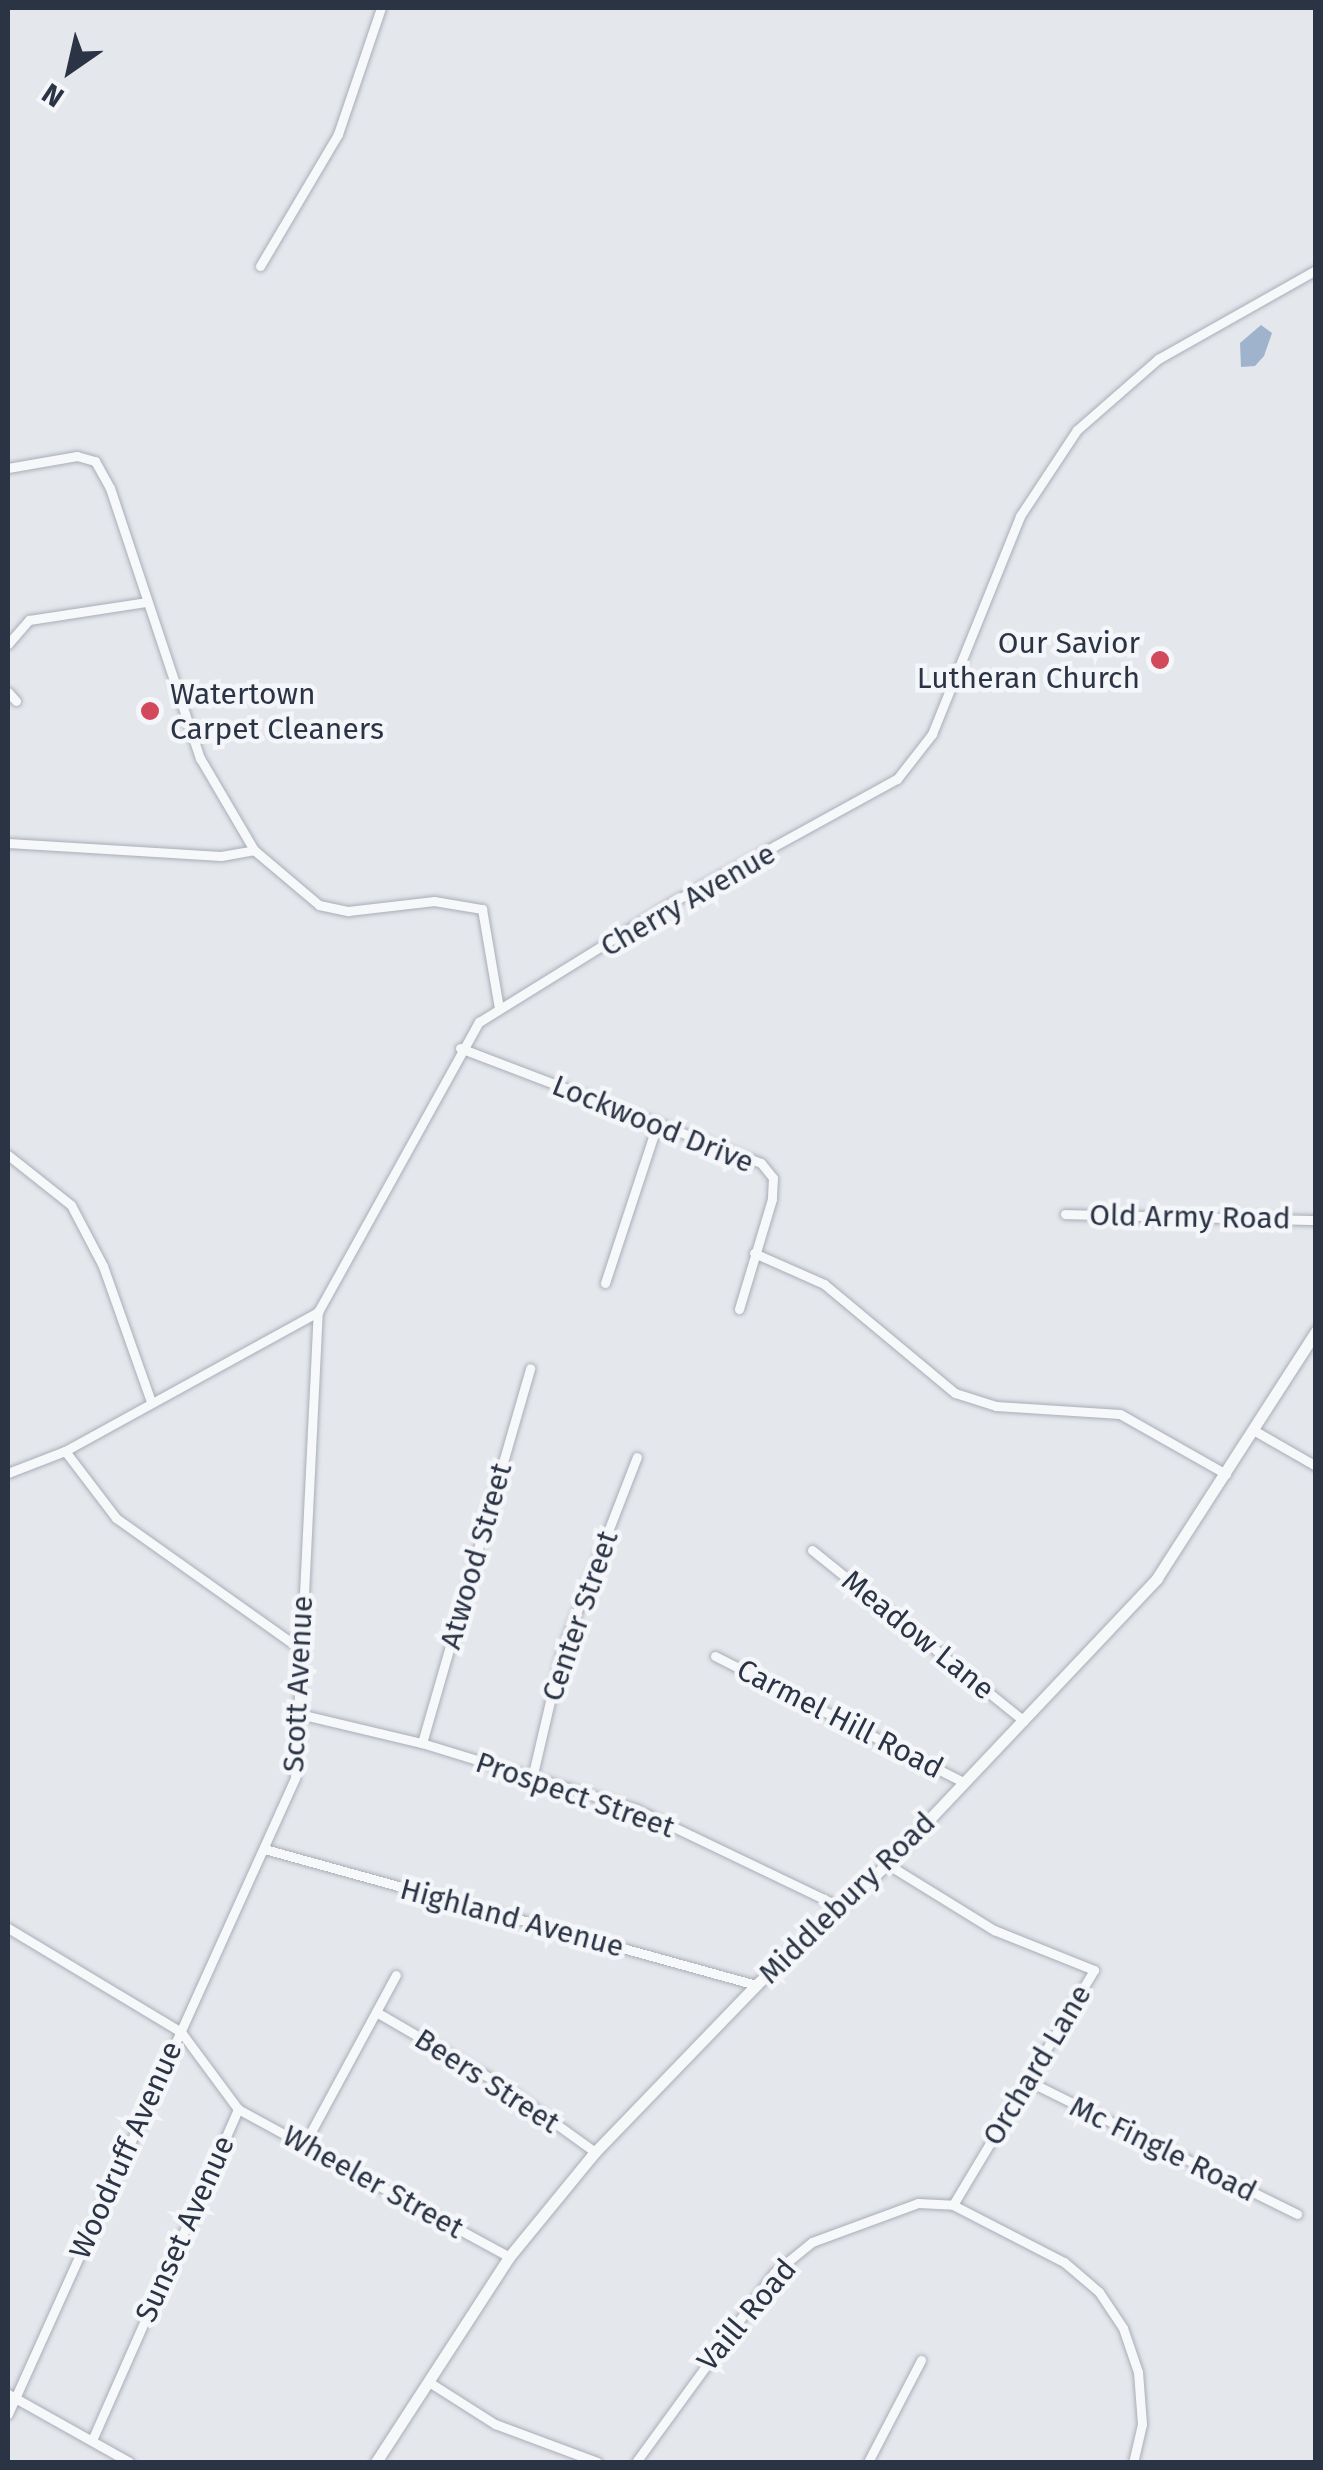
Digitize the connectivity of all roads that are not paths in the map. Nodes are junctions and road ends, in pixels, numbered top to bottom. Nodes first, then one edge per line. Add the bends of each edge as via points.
1 (380, 8) edge
2 (260, 266) dead end
3 (1316, 270) edge
4 (8, 468) edge
5 (146, 602) junction
6 (8, 644) edge
7 (8, 692) edge
8 (16, 701) dead end
9 (8, 843) edge
10 (254, 850) junction
11 (499, 1008) junction
12 (460, 1048) junction
13 (657, 1125) junction
14 (8, 1155) edge
15 (1065, 1214) dead end
16 (1316, 1220) edge
17 (754, 1253) junction
18 (605, 1283) dead end
19 (740, 1309) dead end
20 (318, 1312) junction
21 (1316, 1331) edge
22 (530, 1368) dead end
23 (150, 1398) junction
24 (1254, 1431) junction
25 (66, 1451) junction
26 (637, 1457) dead end
27 (1316, 1466) edge
28 (8, 1473) edge
29 (1226, 1474) junction
30 (8, 1484) edge
31 (812, 1550) dead end
32 (300, 1649) junction
33 (715, 1656) dead end
34 (299, 1714) junction
35 (1024, 1721) junction
36 (422, 1744) junction
37 (532, 1778) junction
38 (965, 1783) junction
39 (268, 1850) junction
40 (887, 1864) junction
41 (841, 1907) junction
42 (8, 1928) edge
43 (396, 1975) dead end
44 (756, 1985) junction
45 (378, 2012) junction
46 (181, 2032) junction
47 (1030, 2082) junction
48 (238, 2109) junction
49 (305, 2143) junction
50 (595, 2152) junction
51 (953, 2205) junction
52 (1297, 2214) dead end
53 (509, 2257) junction
54 (920, 2360) dead end
55 (432, 2384) junction
56 (11, 2396) edge
57 (8, 2414) edge
58 (93, 2438) junction
59 (130, 2462) edge
60 (376, 2462) edge
61 (597, 2462) edge
62 (636, 2462) edge
63 (868, 2462) edge
64 (1133, 2462) edge

1 - 2 street via 338,134
3 - 11 street, Cherry Avenue via 1158,360 1077,430 1020,516 932,734 897,779 671,903 540,989
4 - 5 street via 77,456 95,461
5 - 6 street via 29,620
5 - 10 street via 200,758
7 - 8 street
9 - 10 street via 222,856
10 - 11 street via 318,905 348,911 434,902 482,909
11 - 12 street, Cherry Avenue
12 - 13 street, Lockwood Drive
12 - 20 street, Cherry Avenue
13 - 17 street, Lockwood Drive via 761,1163 774,1178
13 - 18 street
14 - 23 street via 71,1205 103,1266
15 - 16 street, Old Army Road
17 - 19 street, Lockwood Drive
17 - 29 street via 824,1284 955,1393 996,1406 1120,1414
20 - 23 street
20 - 32 street, Scott Avenue
21 - 24 street, Middlebury Road
22 - 36 street, Atwood Street
23 - 25 street
24 - 27 street
24 - 29 street, Middlebury Road
25 - 28 street
25 - 32 street via 116,1518
26 - 37 street, Center Street via 562,1650
28 - 30 street
29 - 35 street, Middlebury Road via 1157,1578
31 - 35 street, Meadow Lane
32 - 34 street, Scott Avenue
33 - 38 street, Carmel Hill Road
34 - 36 street, Prospect Street
34 - 39 street, Scott Avenue via 295,1778
35 - 38 street, Middlebury Road
36 - 37 street, Prospect Street
37 - 41 street, Prospect Street via 636,1810
38 - 40 street, Middlebury Road
39 - 44 street, Highland Avenue
39 - 46 street, Scott Avenue
40 - 41 street, Middlebury Road
40 - 47 street, Orchard Lane via 994,1930 1094,1970
41 - 44 street, Middlebury Road
42 - 46 street, Woodruff Avenue
43 - 45 street
44 - 50 street, Middlebury Road
45 - 49 street
45 - 50 street, Beers Street via 504,2087
46 - 48 street, Sunset Avenue
46 - 56 street, Woodruff Avenue
47 - 51 street, Orchard Lane
47 - 52 street, Mc Fingle Road
48 - 49 street, Wheeler Street
48 - 58 street, Sunset Avenue
49 - 53 street, Wheeler Street
50 - 53 street, Middlebury Road
51 - 62 street, Vaill Road via 918,2203 812,2242 774,2273 723,2336
51 - 64 street via 1064,2262 1100,2292 1123,2328 1138,2372 1142,2424
53 - 55 street, Middlebury Road
54 - 63 street
55 - 60 street, Middlebury Road
55 - 61 street via 495,2424
56 - 57 street, Woodruff Avenue
56 - 58 street
58 - 59 street

